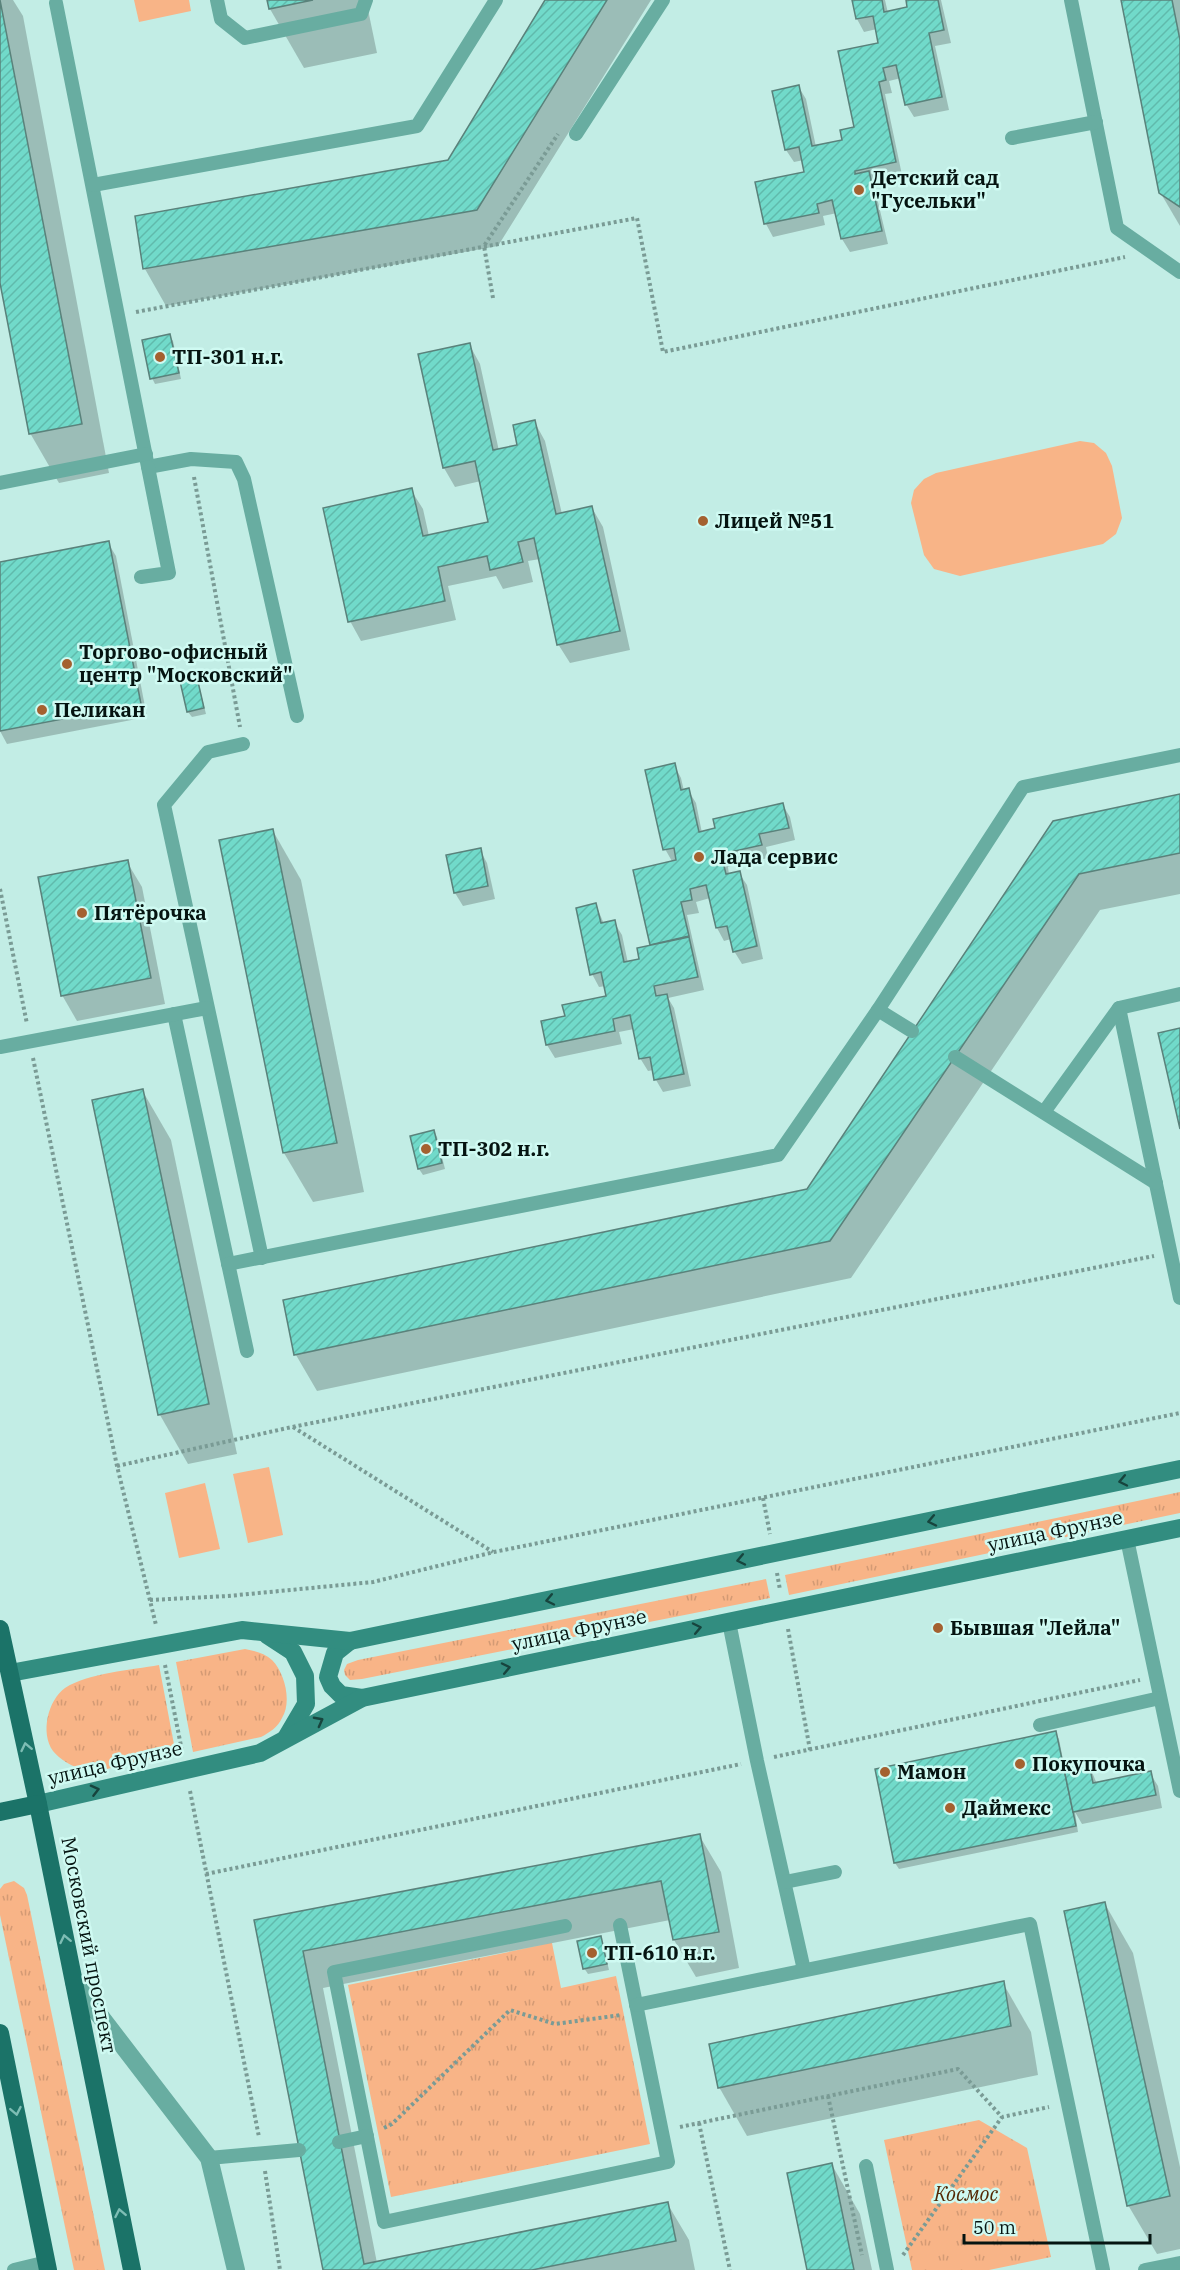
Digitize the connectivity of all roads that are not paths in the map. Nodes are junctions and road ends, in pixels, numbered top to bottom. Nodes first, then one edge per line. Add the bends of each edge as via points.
1 (217, 0) edge
2 (366, 0) edge
3 (496, 0) edge
4 (1071, 0) edge
5 (659, 1) edge
6 (56, 3) dead end
7 (1096, 122) junction
8 (576, 134) dead end
9 (1012, 138) dead end
10 (93, 185) junction
11 (1180, 272) edge
12 (147, 461) junction
13 (0, 483) edge
14 (141, 577) dead end
15 (297, 716) dead end
16 (243, 744) road end
17 (1180, 755) edge
18 (1180, 994) edge
19 (207, 1008) junction
20 (1119, 1008) junction
21 (878, 1010) junction
22 (174, 1014) junction
23 (912, 1031) dead end
24 (0, 1047) edge
25 (955, 1058) dead end
26 (1044, 1112) junction
27 (1156, 1183) junction
28 (262, 1258) junction
29 (228, 1264) junction
30 (1180, 1298) edge
31 (248, 1351) dead end
32 (1180, 1469) edge
33 (1180, 1528) edge
34 (1128, 1539) junction
35 (729, 1622) junction
36 (0, 1629) edge
37 (264, 1633) junction
38 (350, 1641) junction
39 (5, 1674) edge
40 (362, 1698) junction
41 (1160, 1698) junction
42 (1040, 1725) dead end
43 (285, 1739) junction
44 (1180, 1791) edge
45 (38, 1804) junction
46 (0, 1812) edge
47 (835, 1872) dead end
48 (785, 1882) junction
49 (620, 1925) dead end
50 (565, 1926) dead end
51 (804, 1970) junction
52 (74, 1982) junction
53 (637, 2009) junction
54 (0, 2033) edge
55 (367, 2136) junction
56 (339, 2142) dead end
57 (299, 2150) dead end
58 (209, 2158) junction
59 (866, 2166) dead end
60 (1180, 2263) edge
61 (47, 2266) edge
62 (887, 2269) edge
63 (14, 2270) edge
64 (132, 2270) edge
65 (236, 2270) edge
66 (1102, 2270) edge
67 (1145, 2270) edge

1 - 2 lane via 220,19 244,38 361,14
3 - 10 lane via 417,126
4 - 7 lane
5 - 8 lane
6 - 10 lane
7 - 9 lane
7 - 11 lane via 1118,228
10 - 12 lane
12 - 13 lane
12 - 14 lane via 169,573
12 - 15 lane via 236,462 244,479
16 - 19 lane via 208,752 164,805
17 - 21 lane via 1023,787
18 - 20 lane
19 - 22 lane
19 - 28 lane
20 - 26 lane
20 - 27 lane
21 - 23 lane
21 - 28 lane via 778,1155
22 - 24 lane
22 - 29 lane
25 - 26 lane
26 - 27 lane
27 - 30 lane
28 - 29 lane
29 - 31 lane
32 -> 38 main road, улица Фрунзе
33 - 34 main road, улица Фрунзе
34 - 35 main road, улица Фрунзе
34 - 41 lane
40 -> 35 main road, улица Фрунзе
35 - 48 lane
36 - 39 main road, Московский проспект
37 - 38 main road, улица Фрунзе
37 - 39 main road, улица Фрунзе via 242,1630
37 - 43 main road via 293,1652 305,1676 306,1704
38 - 40 main road via 334,1653 328,1677 341,1695
45 -> 39 main road, Московский проспект
43 -> 40 main road, улица Фрунзе
41 - 42 lane
41 - 44 lane
45 -> 43 main road, улица Фрунзе via 260,1753
45 - 46 main road, улица Фрунзе
52 -> 45 main road, Московский проспект
47 - 48 lane
48 - 51 lane
49 - 53 lane
50 - 55 lane via 334,1971
51 - 53 lane
51 - 66 lane via 1030,1924
52 - 58 street
64 -> 52 main road, Московский проспект
53 - 55 lane via 668,2162 384,2222
54 -> 61 main road
55 - 56 lane
57 - 58 lane
58 - 65 street
59 - 62 lane
60 - 67 lane
61 - 63 lane

